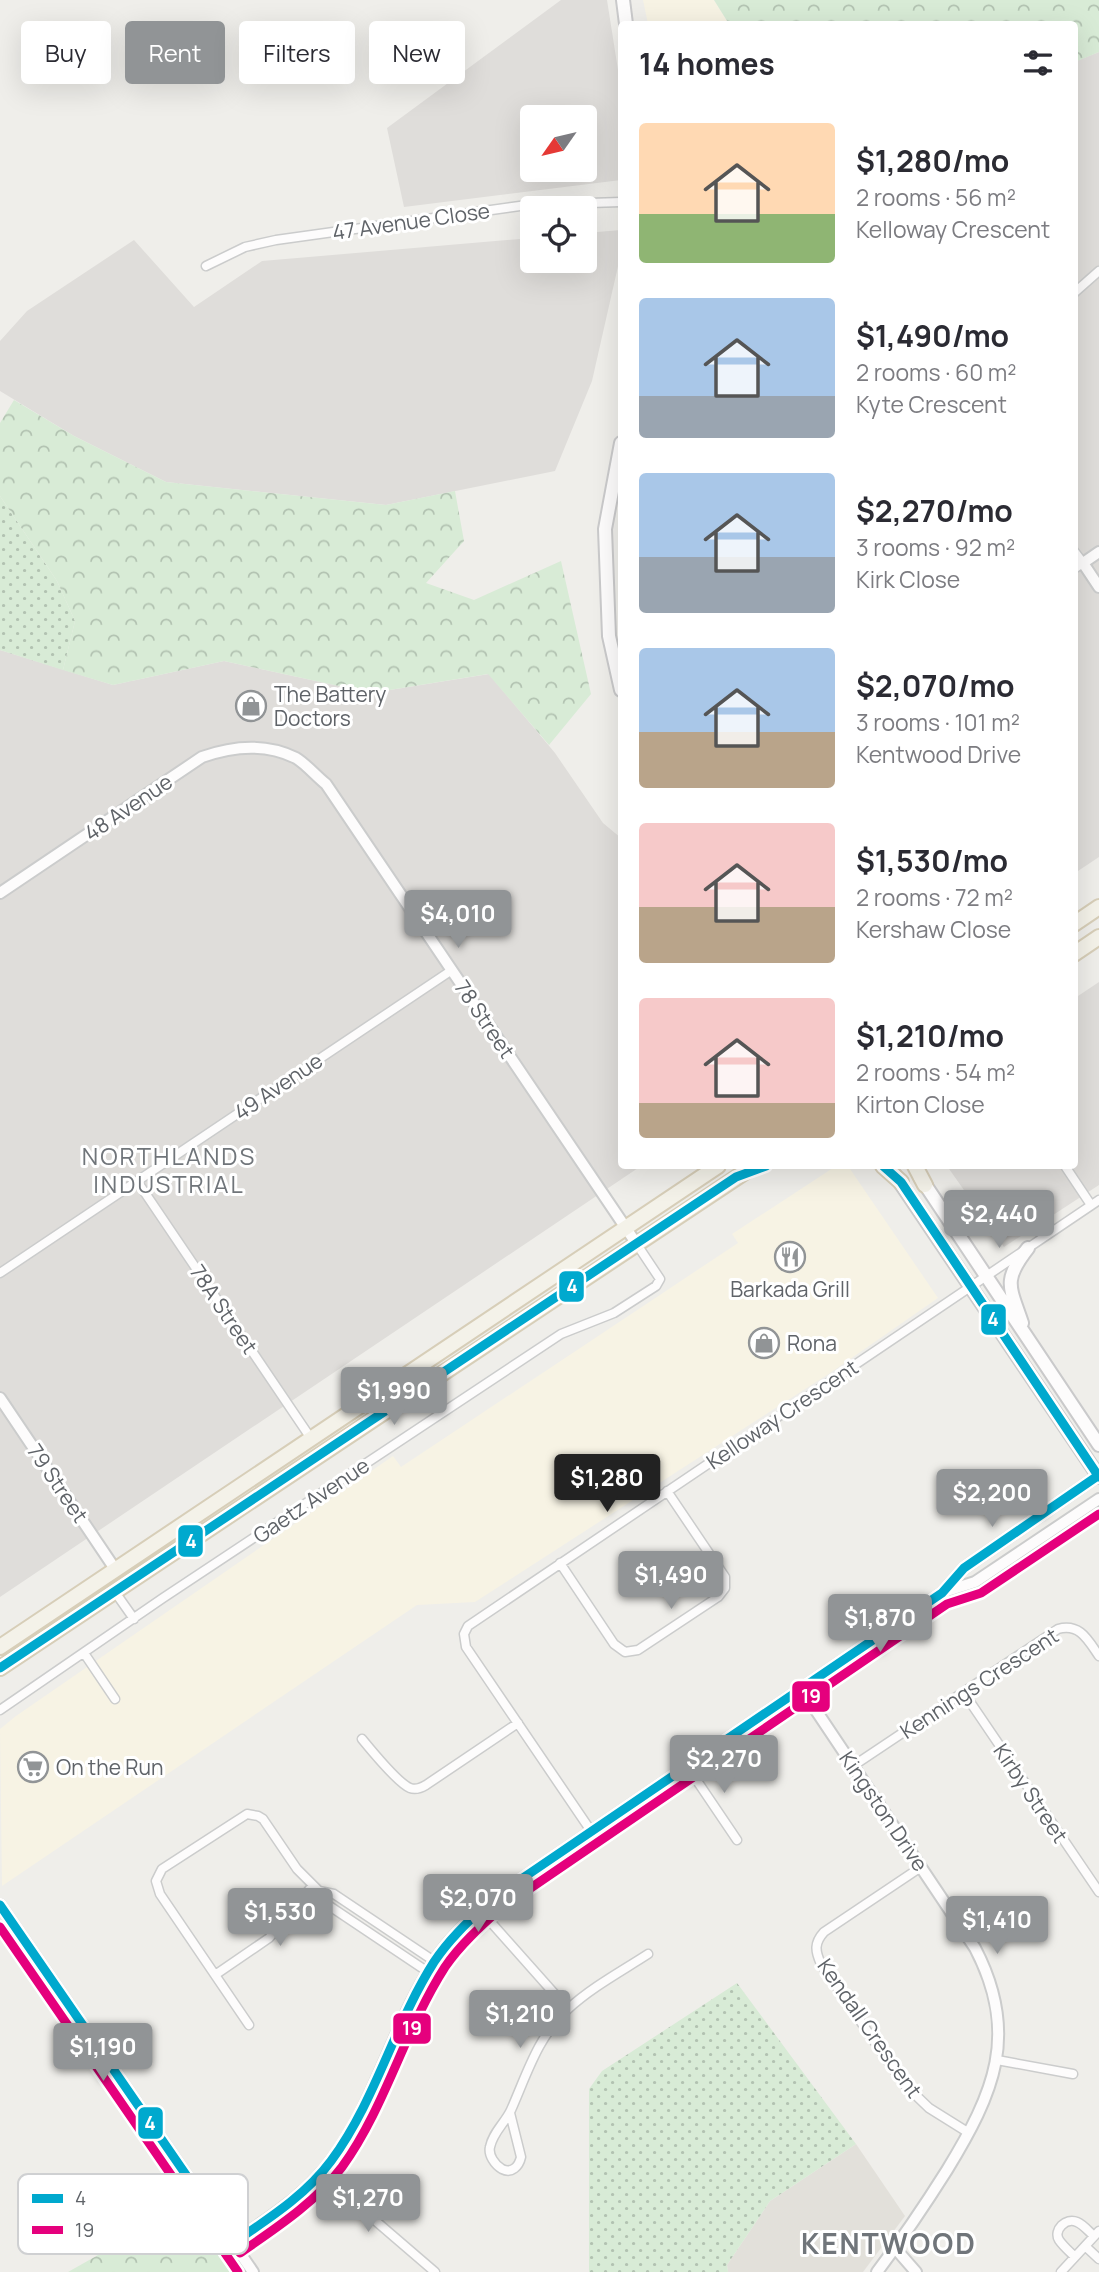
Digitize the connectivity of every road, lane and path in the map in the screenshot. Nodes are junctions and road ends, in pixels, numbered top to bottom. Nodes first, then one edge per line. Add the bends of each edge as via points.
1 (623, 0) edge
2 (626, 21) edge
3 (618, 202) edge
4 (206, 266) dead end
5 (1099, 271) edge
6 (1078, 289) edge
7 (618, 458) edge
8 (1099, 552) edge
9 (1079, 566) edge
10 (1099, 587) edge
11 (618, 676) edge
12 (266, 748) joint
13 (0, 893) edge
14 (1099, 907) edge
15 (1078, 921) edge
16 (1099, 937) edge
17 (1078, 951) edge
18 (452, 970) junction
19 (714, 1169) edge
20 (748, 1169) edge
21 (758, 1169) edge
22 (886, 1169) edge
23 (891, 1169) edge
24 (916, 1169) edge
25 (1067, 1169) edge
26 (736, 1177) junction
27 (137, 1181) junction
28 (901, 1182) junction
29 (925, 1185) joint
30 (1095, 1203) edge
31 (626, 1228) junction
32 (636, 1243) junction
33 (1028, 1248) junction
34 (0, 1273) edge
35 (985, 1276) junction
36 (970, 1286) junction
37 (1027, 1336) junction
38 (0, 1398) edge
39 (310, 1437) junction
40 (1099, 1445) edge
41 (1099, 1476) edge
42 (667, 1491) junction
43 (1099, 1499) edge
44 (560, 1563) junction
45 (116, 1569) junction
46 (115, 1592) junction
47 (942, 1592) junction
48 (134, 1619) junction
49 (0, 1647) edge
50 (84, 1653) junction
51 (1099, 1656) edge
52 (0, 1668) edge
53 (801, 1688) junction
54 (964, 1693) junction
55 (115, 1699) dead end
56 (0, 1710) edge
57 (518, 1723) junction
58 (362, 1739) dead end
59 (687, 1766) junction
60 (853, 1766) junction
61 (592, 1831) junction
62 (737, 1840) dead end
63 (921, 1867) junction
64 (1096, 1879) edge
65 (316, 1888) junction
66 (1099, 1892) edge
67 (0, 1905) edge
68 (480, 1910) junction
69 (648, 1954) dead end
70 (434, 1961) junction
71 (428, 1972) junction
72 (215, 1975) junction
73 (568, 2009) junction
74 (249, 2025) dead end
75 (997, 2060) junction
76 (1073, 2074) dead end
77 (510, 2113) junction
78 (969, 2133) junction
79 (186, 2174) edge
80 (321, 2174) junction
81 (248, 2231) edge
82 (1097, 2234) edge
83 (1085, 2246) junction
84 (895, 2248) junction
85 (241, 2254) edge
86 (1075, 2257) junction
87 (1099, 2259) edge
88 (253, 2272) edge
89 (435, 2272) edge
90 (877, 2272) edge
91 (916, 2272) edge
92 (1061, 2272) edge

1 - 2 main road
3 - 4 street, 47 Avenue Close via 527,205 276,240 245,247
5 - 6 street
7 - 11 main road via 604,529 609,636
8 - 9 street
9 - 10 street
12 - 13 street, 48 Avenue via 225,749 202,757
12 - 18 street, 78 Street via 297,758 326,784
14 - 15 main road
16 - 17 main road
18 - 27 street, 49 Avenue
18 - 31 street, 78 Street
19 - 31 main road
20 - 26 main road
21 - 26 main road
22 - 28 main road
23 - 28 main road
24 - 29 main road
25 - 30 street
26 - 32 main road, Gaetz Avenue
27 - 34 street, 49 Avenue
27 - 39 street, 78A Street
28 - 36 main road
29 - 35 main road
30 - 33 street, Kelloway Crescent
31 - 32 street, 78 Street
31 - 39 main road
32 - 46 main road, Gaetz Avenue
32 - 48 street, Gaetz Avenue via 660,1279 656,1286 614,1313 561,1334
33 - 35 street, Kelloway Crescent
33 - 37 main road via 1014,1266 1010,1283
35 - 36 street, Kelloway Crescent
35 - 37 main road
36 - 41 main road
36 - 42 street, Kelloway Crescent
37 - 40 main road
38 - 45 street, 79 Street
39 - 45 main road
41 - 47 street via 964,1567
42 - 44 street, Kelloway Crescent
42 - 44 street via 725,1577 719,1597 638,1650 625,1652 614,1644
43 - 47 street via 975,1582
44 - 57 street, Kelloway Crescent via 474,1620 464,1634 466,1647
45 - 49 main road
46 - 48 street
46 - 52 main road, Gaetz Avenue
47 - 53 street
48 - 50 street, Gaetz Avenue
50 - 55 street
50 - 56 street, Gaetz Avenue
51 - 54 street, Kennings Crescent via 1080,1630 1067,1627
53 - 59 street
53 - 60 street, Kingston Drive
54 - 60 street, Kennings Crescent
54 - 64 street, Kirby Street
57 - 58 street via 415,1789 401,1782
57 - 61 street, Kelloway Crescent
59 - 61 street
59 - 62 street
60 - 63 street, Kingston Drive
61 - 68 street
63 - 75 street, Kingston Drive via 985,1966 998,2023
63 - 78 street, Kendall Crescent via 824,1932 816,1949 821,1964 903,2083 929,2108
64 - 66 street, Kirby Street
65 - 70 street via 334,1894
65 - 71 street via 328,1905
65 - 72 street via 269,1938
65 - 72 street via 263,1819 253,1814 241,1816 162,1869 156,1881 160,1894
67 - 79 street
68 - 70 street
68 - 73 street
69 - 73 street
70 - 71 street
71 - 80 street via 368,2097
72 - 74 street
73 - 77 street via 533,2056
75 - 76 street
75 - 78 street, Kingston Drive via 987,2097
77 - 77 street via 494,2134 489,2150 500,2168 507,2170 514,2169 521,2157
78 - 84 street, Kingston Drive
80 - 81 street
80 - 89 street
82 - 83 street
82 - 86 street via 1071,2220 1063,2224 1059,2239
83 - 86 street
83 - 87 street
84 - 90 street, Kingston Drive
84 - 91 street
85 - 88 street
86 - 92 street

